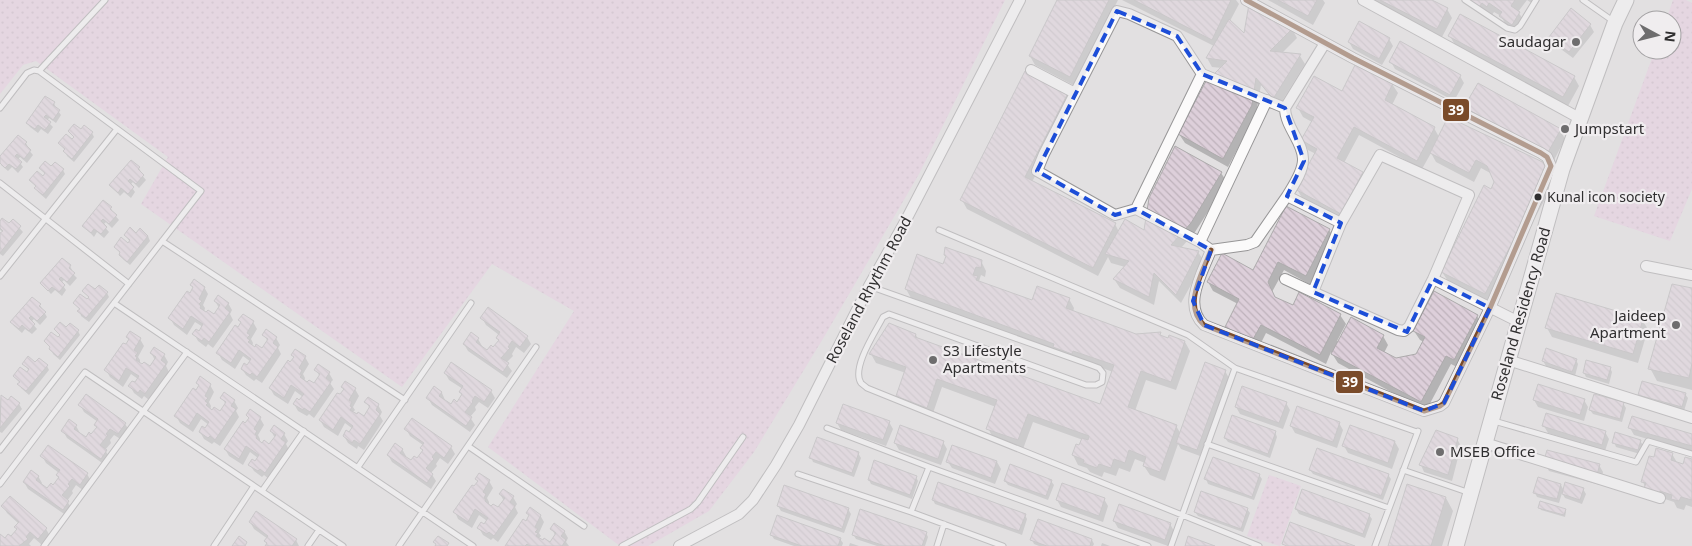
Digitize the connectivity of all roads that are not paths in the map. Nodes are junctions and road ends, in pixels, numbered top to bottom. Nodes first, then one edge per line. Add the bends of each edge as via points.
1 (105, 0) edge
2 (1020, 0) edge
3 (1246, 0) edge
4 (1363, 0) edge
5 (1466, 0) edge
6 (1536, 0) edge
7 (1583, 0) edge
8 (1626, 0) edge
9 (1615, 22) junction
10 (1325, 43) junction
11 (1031, 70) dead end
12 (39, 71) junction
13 (1202, 74) junction
14 (1075, 93) junction
15 (1267, 100) junction
16 (0, 108) edge
17 (1285, 108) junction
18 (1581, 119) junction
19 (117, 129) junction
20 (0, 183) edge
21 (1287, 196) junction
22 (1136, 209) junction
23 (46, 217) junction
24 (1341, 223) junction
25 (939, 230) dead end
26 (162, 240) junction
27 (1200, 242) junction
28 (1211, 250) junction
29 (1646, 266) dead end
30 (1692, 275) edge
31 (0, 276) edge
32 (1285, 279) dead end
33 (1433, 279) junction
34 (129, 284) junction
35 (869, 286) junction
36 (1313, 292) junction
37 (114, 303) junction
38 (472, 304) dead end
39 (1490, 308) junction
40 (1519, 322) junction
41 (536, 347) dead end
42 (187, 352) junction
43 (1508, 360) junction
44 (1235, 368) junction
45 (405, 400) junction
46 (144, 411) junction
47 (1692, 418) edge
48 (1491, 421) junction
49 (827, 428) dead end
50 (304, 431) junction
51 (743, 437) dead end
52 (1485, 443) junction
53 (1207, 444) junction
54 (468, 446) junction
55 (0, 450) edge
56 (1692, 454) edge
57 (358, 467) junction
58 (929, 467) junction
59 (1403, 470) junction
60 (798, 474) dead end
61 (0, 484) edge
62 (254, 486) junction
63 (262, 491) junction
64 (1470, 493) junction
65 (1660, 498) dead end
66 (1388, 508) dead end
67 (423, 511) junction
68 (911, 512) junction
69 (1183, 516) junction
70 (944, 524) junction
71 (584, 526) dead end
72 (319, 530) junction
73 (44, 546) edge
74 (214, 546) edge
75 (308, 546) edge
76 (343, 546) edge
77 (400, 546) edge
78 (474, 546) edge
79 (622, 546) edge
80 (680, 546) edge
81 (937, 546) edge
82 (1004, 546) edge
83 (1148, 546) edge
84 (1171, 546) edge
85 (1259, 546) edge
86 (1375, 546) edge
87 (1456, 546) edge

1 - 12 lane
2 - 35 street, Roseland Rhythm Road
3 - 10 street
4 - 18 street
5 - 6 lane via 1515,30
7 - 9 lane
8 - 9 street, Roseland Residency Road
9 - 18 street, Roseland Residency Road
10 - 17 street
10 - 39 street via 1547,157 1551,166 1547,177
11 - 14 street
12 - 16 lane via 27,73
12 - 19 lane
13 - 14 street via 1177,36 1117,11
13 - 15 street
13 - 22 street
14 - 22 street via 1037,171 1114,215
15 - 17 street
15 - 27 street
17 - 21 street via 1285,116 1304,161
18 - 40 street, Roseland Residency Road via 1562,169
19 - 23 lane
19 - 26 lane via 201,191
20 - 23 lane
21 - 24 street
21 - 28 street via 1255,242
22 - 27 street
23 - 31 lane
23 - 34 lane
24 - 33 street via 1380,155 1469,194
24 - 36 street
25 - 44 lane via 1188,335
26 - 34 lane
26 - 45 lane
27 - 28 street
28 - 39 street via 1193,301 1199,321 1204,326 1424,411 1444,403
29 - 30 street
32 - 36 street
33 - 36 street via 1404,331
33 - 39 street
34 - 37 lane
35 - 69 lane via 1091,365 1103,373 1102,382 1086,385 889,314 883,317 863,354 859,376 867,388
35 - 80 street, Roseland Rhythm Road via 799,425 753,500 739,514
37 - 42 lane
37 - 55 lane
38 - 45 lane
39 - 40 street
40 - 43 street, Roseland Residency Road
41 - 54 lane
42 - 46 lane
42 - 50 lane
43 - 47 street
43 - 48 street, Roseland Residency Road
44 - 53 lane
44 - 59 lane via 1417,432
45 - 57 lane
46 - 61 lane via 85,372
46 - 62 lane
46 - 73 lane
48 - 52 street, Roseland Residency Road
48 - 56 lane via 1636,462 1648,441
49 - 58 lane
50 - 57 lane
50 - 63 lane
51 - 79 lane via 691,509
52 - 64 street, Roseland Residency Road
52 - 65 street
53 - 66 lane
53 - 69 lane
54 - 67 lane
54 - 71 lane
57 - 67 lane
58 - 68 lane
58 - 83 lane
59 - 64 lane
59 - 86 lane
60 - 68 lane
62 - 63 lane
62 - 74 lane
63 - 72 lane
64 - 87 street, Roseland Residency Road
67 - 77 lane
67 - 78 lane
68 - 70 lane
69 - 84 lane
69 - 85 lane
70 - 81 lane
70 - 82 lane
72 - 75 lane
72 - 76 lane

